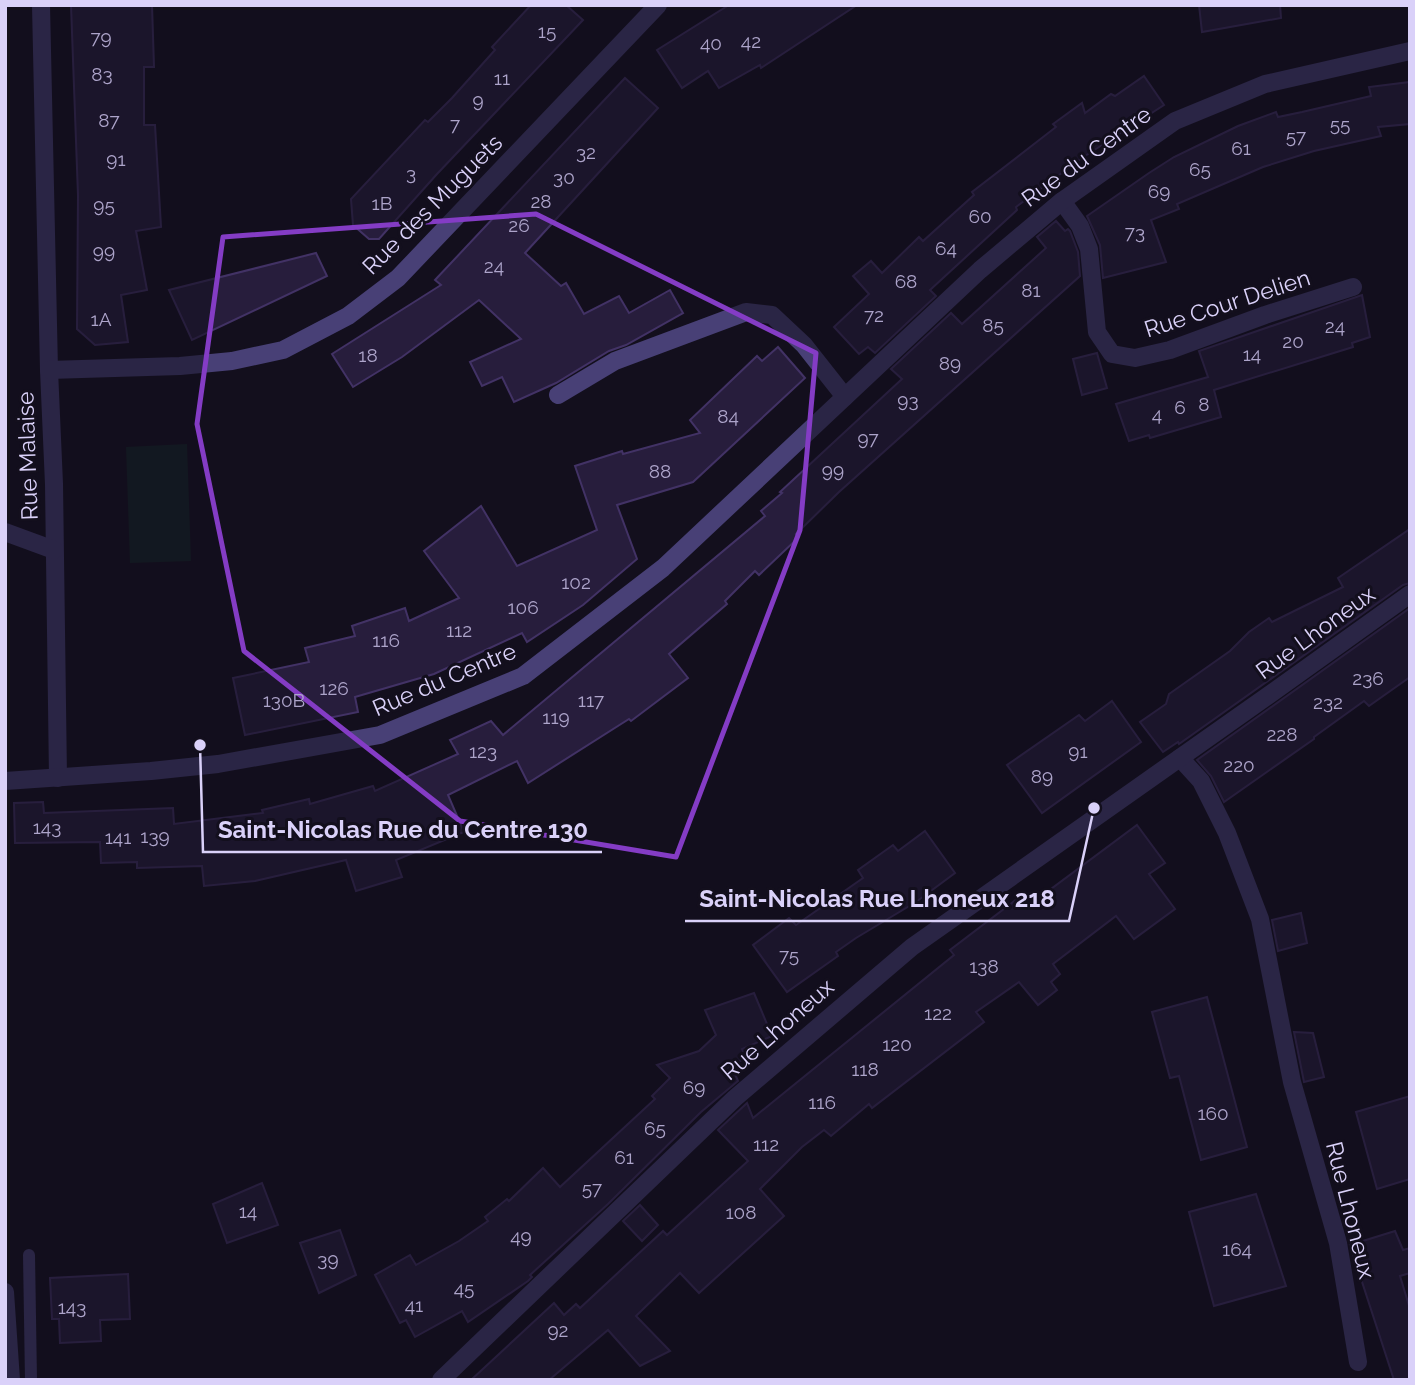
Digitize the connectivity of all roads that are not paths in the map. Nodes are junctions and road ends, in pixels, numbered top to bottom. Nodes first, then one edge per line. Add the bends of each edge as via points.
1 (41, 5) edge
2 (658, 5) edge
3 (639, 12) edge
4 (1410, 51) edge
5 (1062, 201) junction
6 (1353, 287) dead end
7 (49, 370) junction
8 (558, 395) dead end
9 (845, 397) junction
10 (5, 532) edge
11 (54, 550) junction
12 (1410, 594) edge
13 (1180, 758) junction
14 (58, 778) junction
15 (5, 781) edge
16 (29, 1255) dead end
17 (5, 1292) edge
18 (1358, 1362) dead end
19 (11, 1380) edge
20 (31, 1380) edge
21 (441, 1380) edge

1 - 7 street, Rue Malaise
2 - 3 street, Rue des Muguets
3 - 7 street, Rue des Muguets via 398,278 348,316 283,350 232,361
4 - 5 street, Rue du Centre via 1265,85 1175,121
5 - 6 street, Rue Cour Delien via 1080,226 1089,250 1097,332 1112,354 1135,358 1170,349
5 - 9 street, Rue du Centre via 980,270
7 - 11 street, Rue Malaise
8 - 9 street via 615,361 746,312 772,315 804,345
9 - 14 street, Rue du Centre via 663,568 523,676 380,735 218,764
10 - 11 street
11 - 14 street, Rue Malaise
12 - 13 street, Rue Lhoneux
13 - 18 street, Rue Lhoneux via 1200,780 1227,833 1260,919 1292,1083 1338,1243
13 - 21 street, Rue Lhoneux via 912,947 735,1098
14 - 15 street, Rue du Centre
16 - 20 lane
17 - 19 street

